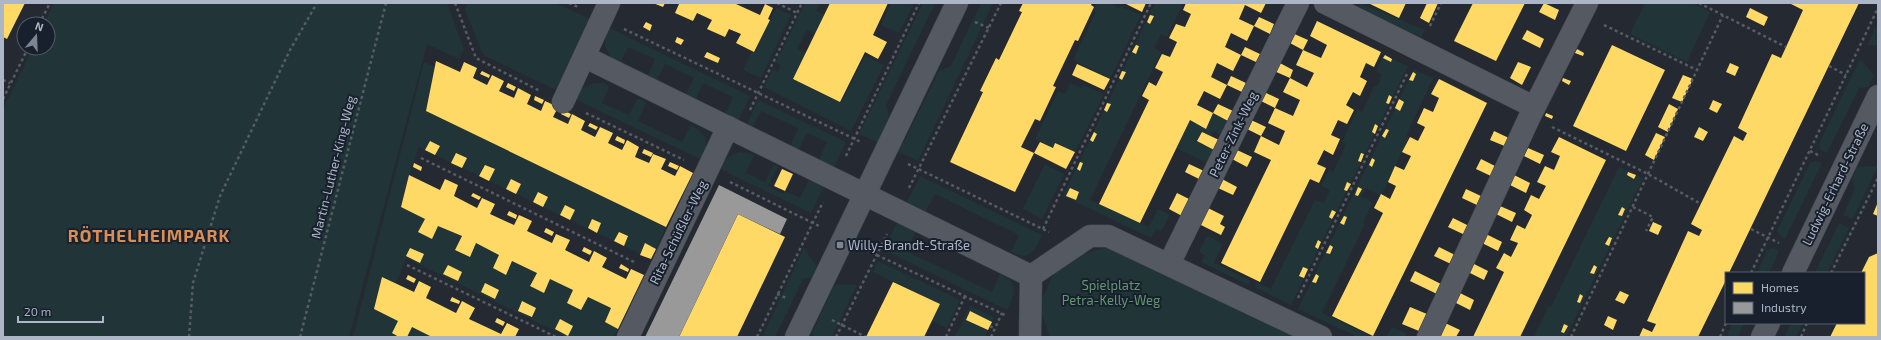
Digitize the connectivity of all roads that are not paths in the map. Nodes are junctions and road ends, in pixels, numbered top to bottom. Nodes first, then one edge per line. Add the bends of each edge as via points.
1 (957, 3) edge
2 (1298, 3) edge
3 (1325, 3) edge
4 (1584, 8) edge
5 (606, 11) edge
6 (585, 57) junction
7 (1878, 96) edge
8 (563, 102) road end
9 (1532, 112) junction
10 (734, 130) junction
11 (865, 194) junction
12 (1169, 264) junction
13 (1797, 264) edge
14 (1031, 276) junction
15 (1768, 324) edge
16 (1030, 331) edge
17 (628, 337) edge
18 (796, 337) edge
19 (1320, 337) edge
20 (1428, 337) edge
21 (1762, 337) edge

1 - 11 street
2 - 12 street, Peter-Zink-Weg
3 - 9 street
4 - 9 street
5 - 6 street
6 - 8 street
6 - 10 street
7 - 13 street, Ludwig-Erhard-Straße
9 - 20 street
10 - 11 street
10 - 17 street, Rita-Schüßler-Weg via 707,171
11 - 14 street
11 - 18 street
12 - 14 street via 1102,234 1090,236
12 - 19 street
14 - 16 street
15 - 21 street

